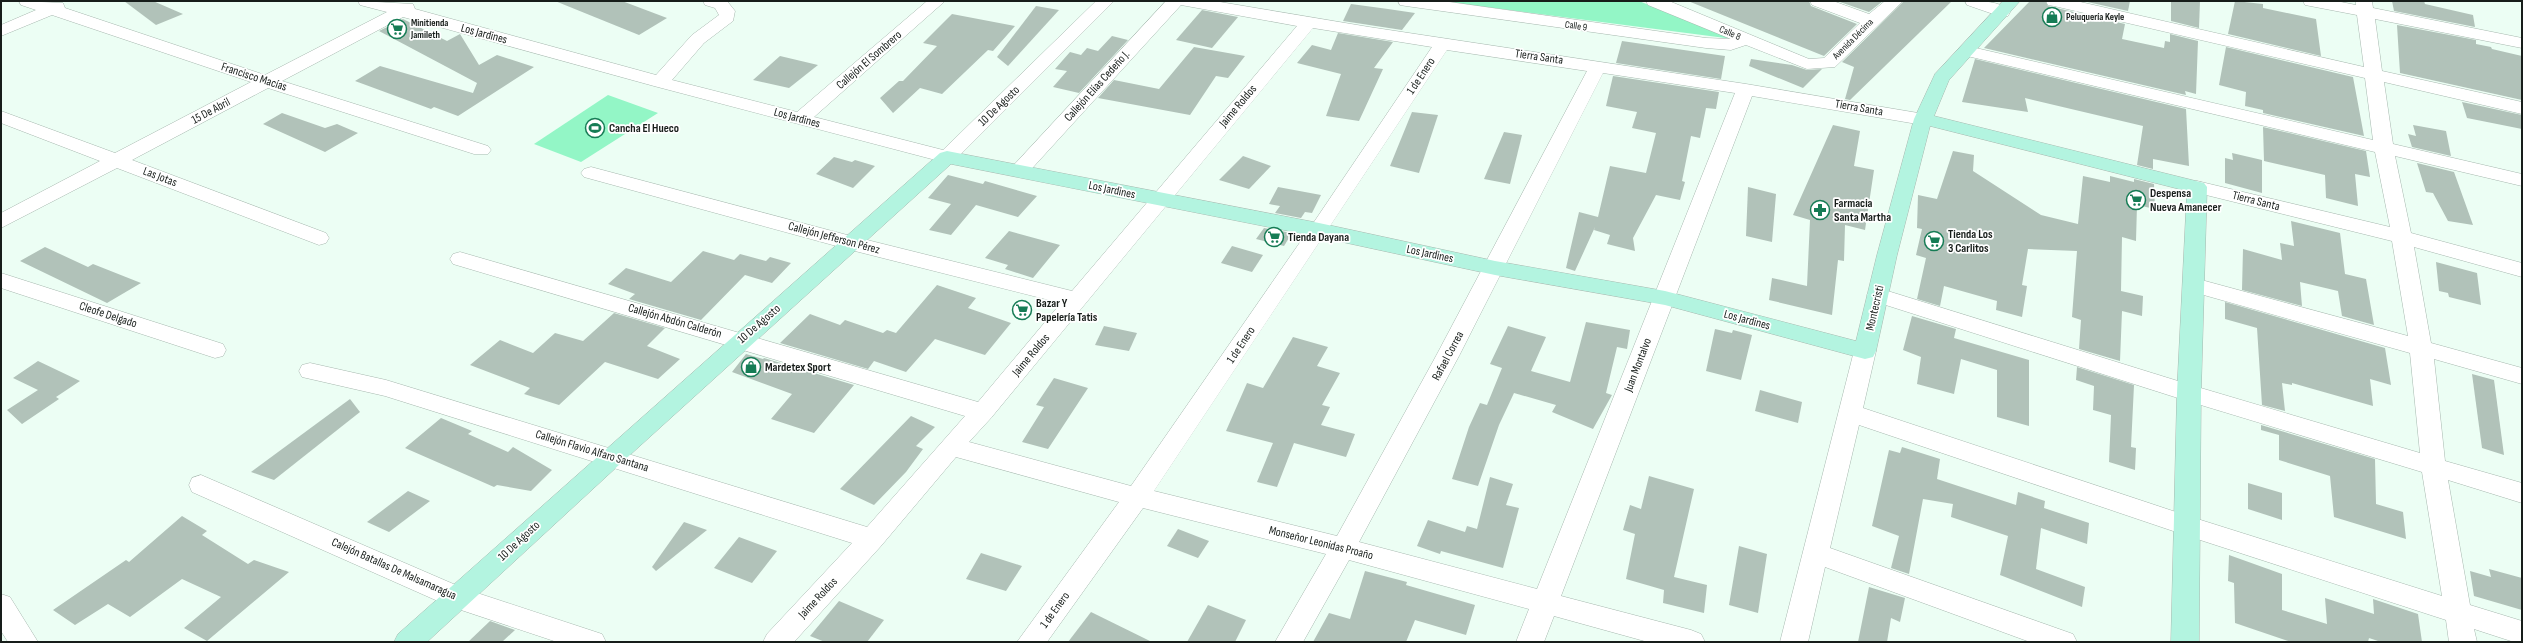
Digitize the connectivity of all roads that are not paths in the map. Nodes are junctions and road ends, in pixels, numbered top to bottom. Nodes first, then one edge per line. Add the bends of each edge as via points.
1 (27, 1) edge
2 (70, 1) edge
3 (366, 1) edge
4 (421, 1) edge
5 (711, 1) edge
6 (937, 1) edge
7 (1106, 1) edge
8 (1175, 1) edge
9 (1185, 1) edge
10 (1406, 1) edge
11 (1654, 1) edge
12 (1818, 1) edge
13 (1895, 1) edge
14 (1973, 1) edge
15 (2054, 1) edge
16 (2311, 1) edge
17 (2007, 6) edge
18 (2365, 7) edge
19 (51, 10) junction
20 (402, 11) junction
21 (1871, 21) junction
22 (1308, 23) junction
23 (1, 31) edge
24 (1745, 40) junction
25 (1443, 43) junction
26 (2522, 43) edge
27 (1967, 51) junction
28 (1807, 64) joint
29 (1598, 66) junction
30 (2374, 74) junction
31 (265, 81) junction
32 (660, 82) junction
33 (1746, 88) junction
34 (2522, 108) edge
35 (1, 117) edge
36 (800, 119) junction
37 (1923, 119) junction
38 (2384, 149) junction
39 (481, 150) dead end
40 (947, 157) junction
41 (117, 161) junction
42 (1019, 171) junction
43 (591, 173) dead end
44 (2522, 180) edge
45 (2198, 187) junction
46 (1159, 200) junction
47 (1, 221) edge
48 (1319, 230) junction
49 (2402, 237) junction
50 (319, 238) dead end
51 (851, 243) junction
52 (460, 259) dead end
53 (1495, 268) junction
54 (2522, 270) edge
55 (1, 280) edge
56 (2194, 285) junction
57 (1878, 295) junction
58 (1665, 298) junction
59 (1077, 300) junction
60 (741, 340) junction
61 (2421, 348) junction
62 (215, 350) dead end
63 (1865, 351) junction
64 (310, 371) dead end
65 (2522, 376) edge
66 (2189, 393) junction
67 (982, 412) junction
68 (1850, 413) junction
69 (951, 446) junction
70 (611, 457) junction
71 (2434, 468) junction
72 (201, 485) dead end
73 (2522, 493) edge
74 (1137, 497) junction
75 (2188, 526) junction
76 (872, 539) junction
77 (1344, 548) junction
78 (1815, 553) junction
79 (458, 598) junction
80 (1545, 604) junction
81 (1, 605) edge
82 (2459, 613) junction
83 (2522, 633) edge
84 (24, 642) edge
85 (408, 642) edge
86 (592, 642) edge
87 (777, 642) edge
88 (1031, 642) edge
89 (1289, 642) edge
90 (1530, 642) edge
91 (1691, 642) edge
92 (1794, 642) edge
93 (2063, 642) edge
94 (2185, 642) edge
95 (2463, 642) edge

1 - 19 street, Francisco Macías
2 - 19 street
3 - 20 street, Los Jardines
4 - 20 street, 15 De Abril
5 - 32 street via 720,4 727,11 727,17 698,39
6 - 36 street, Callejón El Sombrero
7 - 40 street, 10 De Agosto
8 - 42 street, Callejón Elías Cedeño J.
9 - 22 street, Tierra Santa
10 - 24 street, Calle 9 via 1706,43 1731,44
11 - 24 street, Calle 8
12 - 21 street
13 - 21 street, Avenida Décima
14 - 17 street
15 - 30 street
16 - 18 street
17 - 27 street, Montecristi
18 - 26 street
18 - 30 street
19 - 23 street
19 - 31 street, Francisco Macías
20 - 31 street, 15 De Abril
20 - 32 street, Los Jardines
21 - 28 street, Avenida Décima via 1829,63
22 - 25 street, Tierra Santa
22 - 46 street, Jaime Roldos
24 - 28 street, Calle 8
25 - 29 street, Tierra Santa
25 - 48 street, 1 de Enero
27 - 37 street, Montecristi via 1941,78
27 - 38 street
29 - 33 street, Tierra Santa
29 - 53 street, Rafael Correa
30 - 34 street
30 - 38 street
31 - 39 street, Francisco Macías
31 - 41 street, 15 De Abril
32 - 36 street, Los Jardines
33 - 37 street, Tierra Santa
33 - 58 street, Juan Montalvo
35 - 41 street, Las Jotas
36 - 40 street, Los Jardines
37 - 45 street, Tierra Santa
37 - 57 street, Montecristi
38 - 44 street
38 - 49 street
40 - 42 street, Los Jardines
40 - 51 street, 10 De Agosto
41 - 47 street, 15 De Abril
41 - 50 street, Las Jotas
42 - 46 street, Los Jardines
43 - 51 street, Callejón Jefferson Pérez
45 - 49 street, Tierra Santa
45 - 56 street
46 - 48 street, Los Jardines
46 - 59 street, Jaime Roldos
48 - 53 street, Los Jardines
48 - 74 street, 1 de Enero
49 - 54 street, Tierra Santa
49 - 61 street
51 - 59 street, Callejón Jefferson Pérez
51 - 60 street, 10 De Agosto
52 - 60 street, Callejón Abdón Calderón
53 - 58 street, Los Jardines
53 - 77 street, Rafael Correa
55 - 62 street, Cleofe Delgado
56 - 61 street
56 - 66 street
57 - 63 street, Montecristi
57 - 66 street
58 - 63 street, Los Jardines
58 - 80 street, Juan Montalvo
59 - 67 street, Jaime Roldos
60 - 67 street, Callejón Abdón Calderón
60 - 70 street, 10 De Agosto
61 - 65 street
61 - 71 street
63 - 68 street, Montecristi
64 - 70 street, Callejón Flavio Alfaro Santana via 386,388
66 - 71 street
66 - 75 street
67 - 69 street, Jaime Roldos
68 - 75 street
68 - 78 street, Montecristi
69 - 74 street, Monseñor Leonidas Proaño
69 - 76 street, Jaime Roldos
70 - 76 street, Callejón Flavio Alfaro Santana
70 - 79 street, 10 De Agosto
71 - 73 street
71 - 82 street
72 - 79 street, Calejón Batallas De Malsamaragua
74 - 77 street, Monseñor Leonidas Proaño
74 - 88 street, 1 de Enero
75 - 82 street
75 - 94 street
76 - 87 street, Jaime Roldos
77 - 80 street, Monseñor Leonidas Proaño
77 - 89 street, Rafael Correa
78 - 92 street, Montecristi
78 - 93 street
79 - 85 street, 10 De Agosto
79 - 86 street, Calejón Batallas De Malsamaragua
80 - 90 street, Juan Montalvo
80 - 91 street, Monseñor Leonidas Proaño
81 - 84 street via 4,614
82 - 83 street
82 - 95 street

